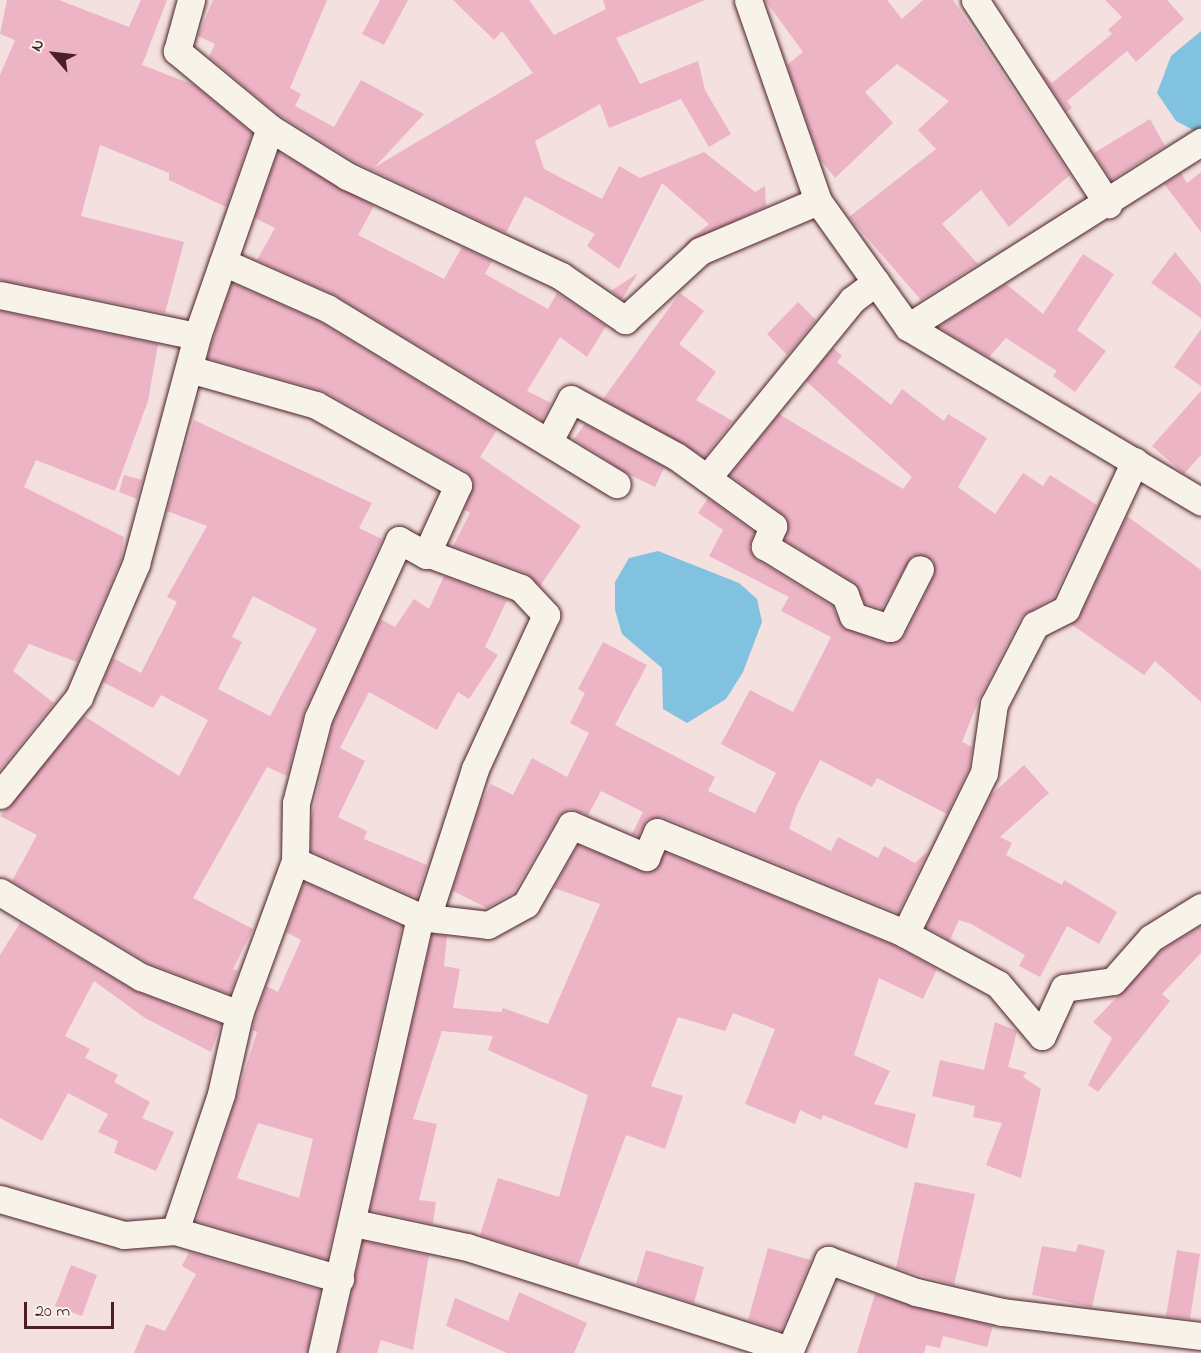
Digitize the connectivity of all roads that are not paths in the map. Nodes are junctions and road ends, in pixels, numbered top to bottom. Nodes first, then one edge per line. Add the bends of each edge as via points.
1 (191, 0) edge
2 (748, 0) edge
3 (975, 0) edge
4 (270, 128) junction
5 (1201, 142) edge
6 (818, 201) junction
7 (1108, 204) junction
8 (223, 262) junction
9 (876, 282) junction
10 (0, 295) edge
11 (908, 327) junction
12 (197, 336) junction
13 (189, 369) junction
14 (550, 439) junction
15 (1135, 460) junction
16 (707, 478) junction
17 (617, 484) dead end
18 (1201, 502) edge
19 (427, 553) junction
20 (920, 570) dead end
21 (0, 795) edge
22 (295, 861) junction
23 (0, 892) edge
24 (1201, 907) edge
25 (424, 918) junction
26 (905, 934) junction
27 (239, 1014) junction
28 (0, 1198) edge
29 (354, 1223) junction
30 (175, 1231) junction
31 (340, 1279) junction
32 (1201, 1336) edge
33 (322, 1353) edge

1 - 4 street via 177,51
2 - 6 street
3 - 7 street
4 - 6 street via 347,176 561,276 625,320 700,251
4 - 8 street
5 - 7 street
6 - 9 street
7 - 11 street
8 - 12 street
8 - 14 street via 327,308
9 - 11 street
9 - 16 street via 852,300
10 - 12 street
11 - 15 street
12 - 13 street
13 - 19 street via 316,405 458,485
13 - 21 street via 136,564 79,697
14 - 16 street via 571,399
14 - 17 street
15 - 18 street
15 - 26 street via 1066,609 1035,625 994,704 984,773
16 - 20 street via 773,525 765,546 844,595 853,616 890,628
19 - 22 street via 399,540 318,718 296,803
19 - 25 street via 521,588 546,615 474,769
22 - 25 street
22 - 27 street
23 - 27 street via 141,978
24 - 26 street via 1151,938 1113,981 1064,988 1042,1036 998,984
25 - 26 street via 488,925 526,904 571,825 646,857 657,832
25 - 29 street
27 - 30 street via 220,1094
28 - 30 street via 124,1235
29 - 31 street
29 - 32 street via 467,1247 790,1350 828,1260 916,1292 1002,1312
30 - 31 street
31 - 33 street

